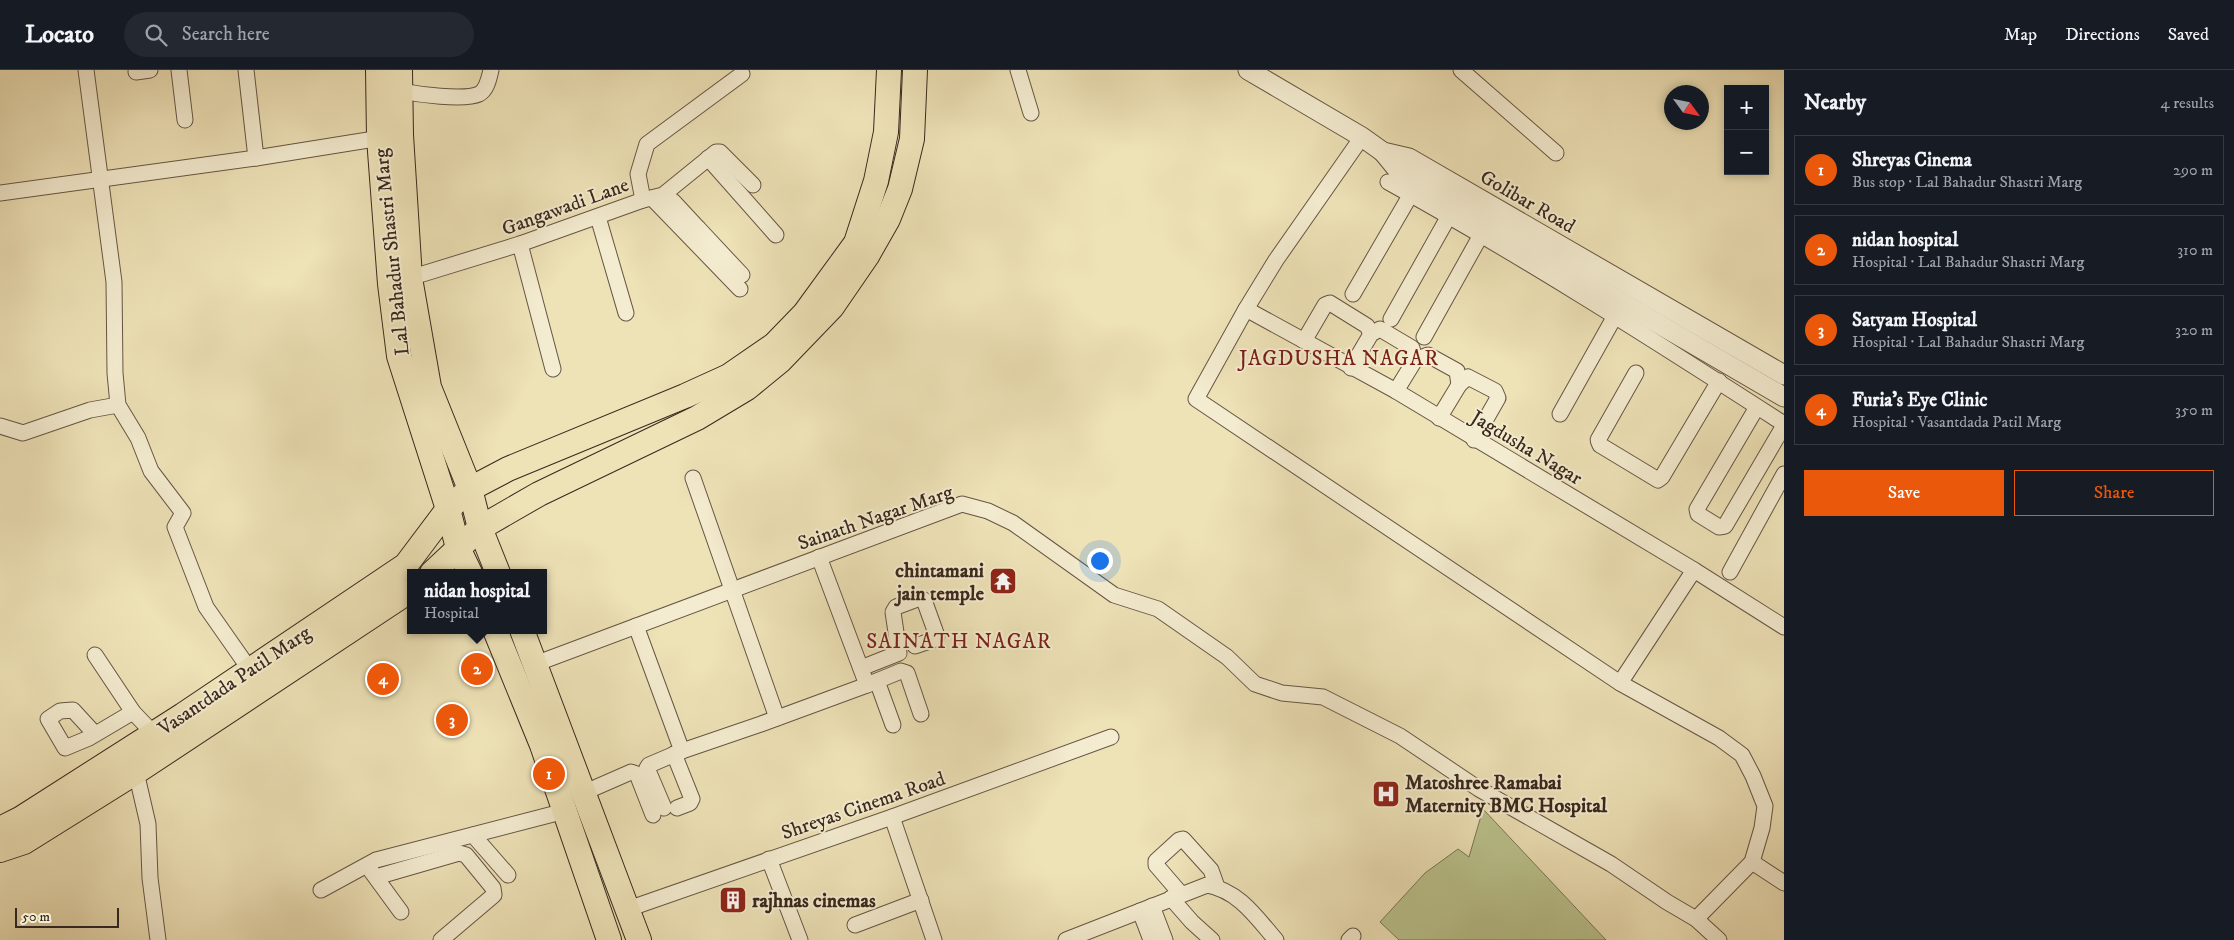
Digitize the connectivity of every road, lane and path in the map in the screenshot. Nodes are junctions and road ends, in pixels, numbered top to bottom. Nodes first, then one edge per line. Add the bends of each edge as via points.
1 (86, 70) edge
2 (179, 70) edge
3 (246, 70) edge
4 (378, 70) edge
5 (491, 70) edge
6 (889, 70) edge
7 (915, 70) edge
8 (1018, 70) edge
9 (1248, 70) edge
10 (1461, 70) edge
11 (742, 74) dead end
12 (400, 80) edge
13 (1031, 113) dead end
14 (185, 120) dead end
15 (390, 137) junction
16 (1362, 137) junction
17 (1556, 153) dead end
18 (256, 158) junction
19 (708, 158) junction
20 (101, 179) junction
21 (1388, 182) dead end
22 (753, 185) dead end
23 (0, 193) edge
24 (1411, 194) junction
25 (648, 199) junction
26 (673, 201) dead end
27 (1455, 204) junction
28 (598, 217) junction
29 (693, 232) junction
30 (776, 235) dead end
31 (1482, 235) junction
32 (520, 244) junction
33 (735, 277) dead end
34 (400, 281) junction
35 (1353, 294) dead end
36 (1246, 309) junction
37 (626, 312) dead end
38 (1615, 316) junction
39 (1391, 319) dead end
40 (1371, 334) junction
41 (1424, 337) dead end
42 (1304, 341) junction
43 (1415, 360) junction
44 (1351, 368) junction
45 (553, 369) dead end
46 (1636, 373) dead end
47 (1784, 375) edge
48 (1719, 381) junction
49 (1459, 385) junction
50 (1396, 391) junction
51 (685, 396) junction
52 (1784, 397) edge
53 (118, 404) junction
54 (1757, 407) junction
55 (1560, 414) dead end
56 (697, 418) junction
57 (1439, 418) junction
58 (0, 426) edge
59 (1474, 440) junction
60 (1784, 474) edge
61 (693, 478) dead end
62 (470, 489) junction
63 (448, 509) junction
64 (480, 528) junction
65 (458, 548) junction
66 (819, 557) junction
67 (436, 569) edge
68 (468, 569) edge
69 (496, 569) edge
70 (1694, 570) junction
71 (1730, 572) dead end
72 (732, 590) junction
73 (407, 591) edge
74 (380, 596) junction
75 (636, 626) junction
76 (1784, 627) edge
77 (497, 634) edge
78 (524, 634) edge
79 (915, 646) dead end
80 (95, 655) dead end
81 (536, 664) junction
82 (860, 668) junction
83 (256, 678) junction
84 (872, 683) junction
85 (1620, 683) junction
86 (133, 712) junction
87 (921, 714) dead end
88 (777, 718) junction
89 (188, 724) junction
90 (893, 725) dead end
91 (95, 734) dead end
92 (154, 734) junction
93 (1111, 737) dead end
94 (678, 753) junction
95 (130, 763) junction
96 (583, 793) junction
97 (664, 811) junction
98 (566, 812) junction
99 (892, 817) junction
100 (0, 829) edge
101 (473, 835) junction
102 (0, 850) edge
103 (769, 859) junction
104 (1752, 862) junction
105 (1210, 869) junction
106 (372, 871) junction
107 (508, 875) dead end
108 (1784, 882) edge
109 (1217, 887) junction
110 (321, 890) dead end
111 (1176, 894) junction
112 (921, 900) junction
113 (1146, 908) junction
114 (628, 910) junction
115 (401, 912) dead end
116 (1696, 919) junction
117 (856, 925) dead end
118 (1268, 937) edge
119 (931, 939) edge
120 (158, 940) edge
121 (441, 940) edge
122 (609, 940) edge
123 (639, 940) edge
124 (800, 940) edge
125 (1066, 940) edge
126 (1151, 940) edge
127 (1165, 940) edge
128 (1212, 940) edge
129 (1719, 940) edge

1 - 20 street
2 - 14 street
3 - 18 street
4 - 15 main road, Lal Bahadur Shastri Marg
5 - 12 street via 487,86 480,94 462,96 424,95
6 - 51 main road, Vasantdada Patil Marg via 886,132 876,181 856,243 805,313 774,345 729,376
7 - 56 main road via 912,139 900,189 867,256 832,307 780,361 747,388
8 - 13 street
9 - 16 street, Golibar Road
10 - 17 street
11 - 25 street, Gangawadi Lane via 647,144 638,174
12 - 15 main road, Lal Bahadur Shastri Marg
15 - 18 street
15 - 34 main road, Lal Bahadur Shastri Marg
16 - 27 street, Golibar Road via 1383,152 1409,158
16 - 36 street via 1276,260
18 - 20 street
19 - 22 street via 720,152
19 - 25 street via 663,195
19 - 30 street
20 - 23 street
20 - 53 street via 114,282
21 - 24 street
24 - 27 street
24 - 35 street
25 - 28 street, Gangawadi Lane
25 - 29 street
26 - 29 street
27 - 31 street
27 - 39 street
27 - 47 street, Golibar Road
27 - 52 street
28 - 32 street, Gangawadi Lane
28 - 37 street
29 - 33 street
31 - 38 street
31 - 41 street
32 - 34 street, Gangawadi Lane
32 - 45 street
34 - 62 main road, Lal Bahadur Shastri Marg via 429,387
34 - 63 main road, Lal Bahadur Shastri Marg via 399,356
36 - 42 street, Jagdusha Nagar
36 - 85 street via 1196,399
38 - 48 street
38 - 55 street
40 - 42 street via 1367,326 1330,303 1325,304
40 - 43 street via 1380,329 1412,348
40 - 44 street
42 - 44 street, Jagdusha Nagar
43 - 49 street via 1428,355 1457,371
43 - 50 street
44 - 50 street, Jagdusha Nagar
46 - 48 street via 1598,440 1600,445 1658,480
48 - 54 street
49 - 57 street
49 - 59 street via 1468,377 1495,391 1498,398
50 - 57 street, Jagdusha Nagar
51 - 56 main road
51 - 62 main road, Vasantdada Patil Marg via 508,469
53 - 58 street via 23,433
53 - 83 street via 138,438 151,470 183,513 175,527 206,607
54 - 54 street via 1783,427 1726,526 1719,527 1698,514 1696,509
56 - 64 main road via 539,494
57 - 59 street, Jagdusha Nagar
59 - 70 street, Jagdusha Nagar
60 - 71 street
61 - 72 street
62 - 63 main road, Vasantdada Patil Marg
62 - 64 main road, Lal Bahadur Shastri Marg
63 - 65 main road, Lal Bahadur Shastri Marg
63 - 74 main road, Vasantdada Patil Marg
64 - 65 main road
64 - 69 main road, Lal Bahadur Shastri Marg
65 - 67 main road
65 - 68 main road, Lal Bahadur Shastri Marg
66 - 72 street, Sainath Nagar Marg
66 - 82 street
66 - 116 street, Sainath Nagar Marg via 962,504 988,511 1013,523 1114,594 1158,609 1228,657 1255,684 1282,693 1323,697 1400,736 1479,789 1611,864
70 - 76 street, Jagdusha Nagar
70 - 85 street
72 - 75 street, Sainath Nagar Marg
72 - 88 street
73 - 74 main road, Vasantdada Patil Marg
74 - 83 main road, Vasantdada Patil Marg
75 - 81 street, Sainath Nagar Marg
75 - 94 street
77 - 98 main road
78 - 81 main road
79 - 82 street via 937,636 924,600 920,598 896,606 893,612 899,653
80 - 86 street
81 - 96 main road
82 - 84 street
83 - 89 main road, Vasantdada Patil Marg
84 - 87 street via 901,671 906,674
84 - 88 street
84 - 90 street
85 - 104 street via 1719,738 1742,755 1765,806
86 - 91 street
86 - 92 street
88 - 94 street
89 - 92 main road, Vasantdada Patil Marg
89 - 95 main road, Vasantdada Patil Marg
92 - 95 main road, Vasantdada Patil Marg
93 - 99 street, Shreyas Cinema Road
94 - 97 street via 692,799 690,803
94 - 97 street via 647,768
95 - 100 main road, Vasantdada Patil Marg
95 - 102 main road, Vasantdada Patil Marg via 24,842
95 - 120 street via 148,824 150,878
96 - 97 street via 631,772 637,774
96 - 114 main road
98 - 101 street
98 - 122 main road
99 - 103 street, Shreyas Cinema Road
99 - 112 street
101 - 106 street via 376,860
101 - 107 street
103 - 114 street, Shreyas Cinema Road
103 - 124 street
104 - 108 street
104 - 116 street
105 - 109 street
105 - 111 street
105 - 111 street via 1183,838 1178,840 1156,861
106 - 110 street
106 - 115 street
106 - 121 street via 458,853 466,855 493,888 494,894
109 - 111 street via 1208,885
109 - 118 street via 1247,906
111 - 113 street
111 - 128 street via 1192,922
112 - 117 street
112 - 119 street
113 - 125 street
113 - 126 street
113 - 127 street
114 - 123 main road
116 - 129 street, Sainath Nagar Marg

